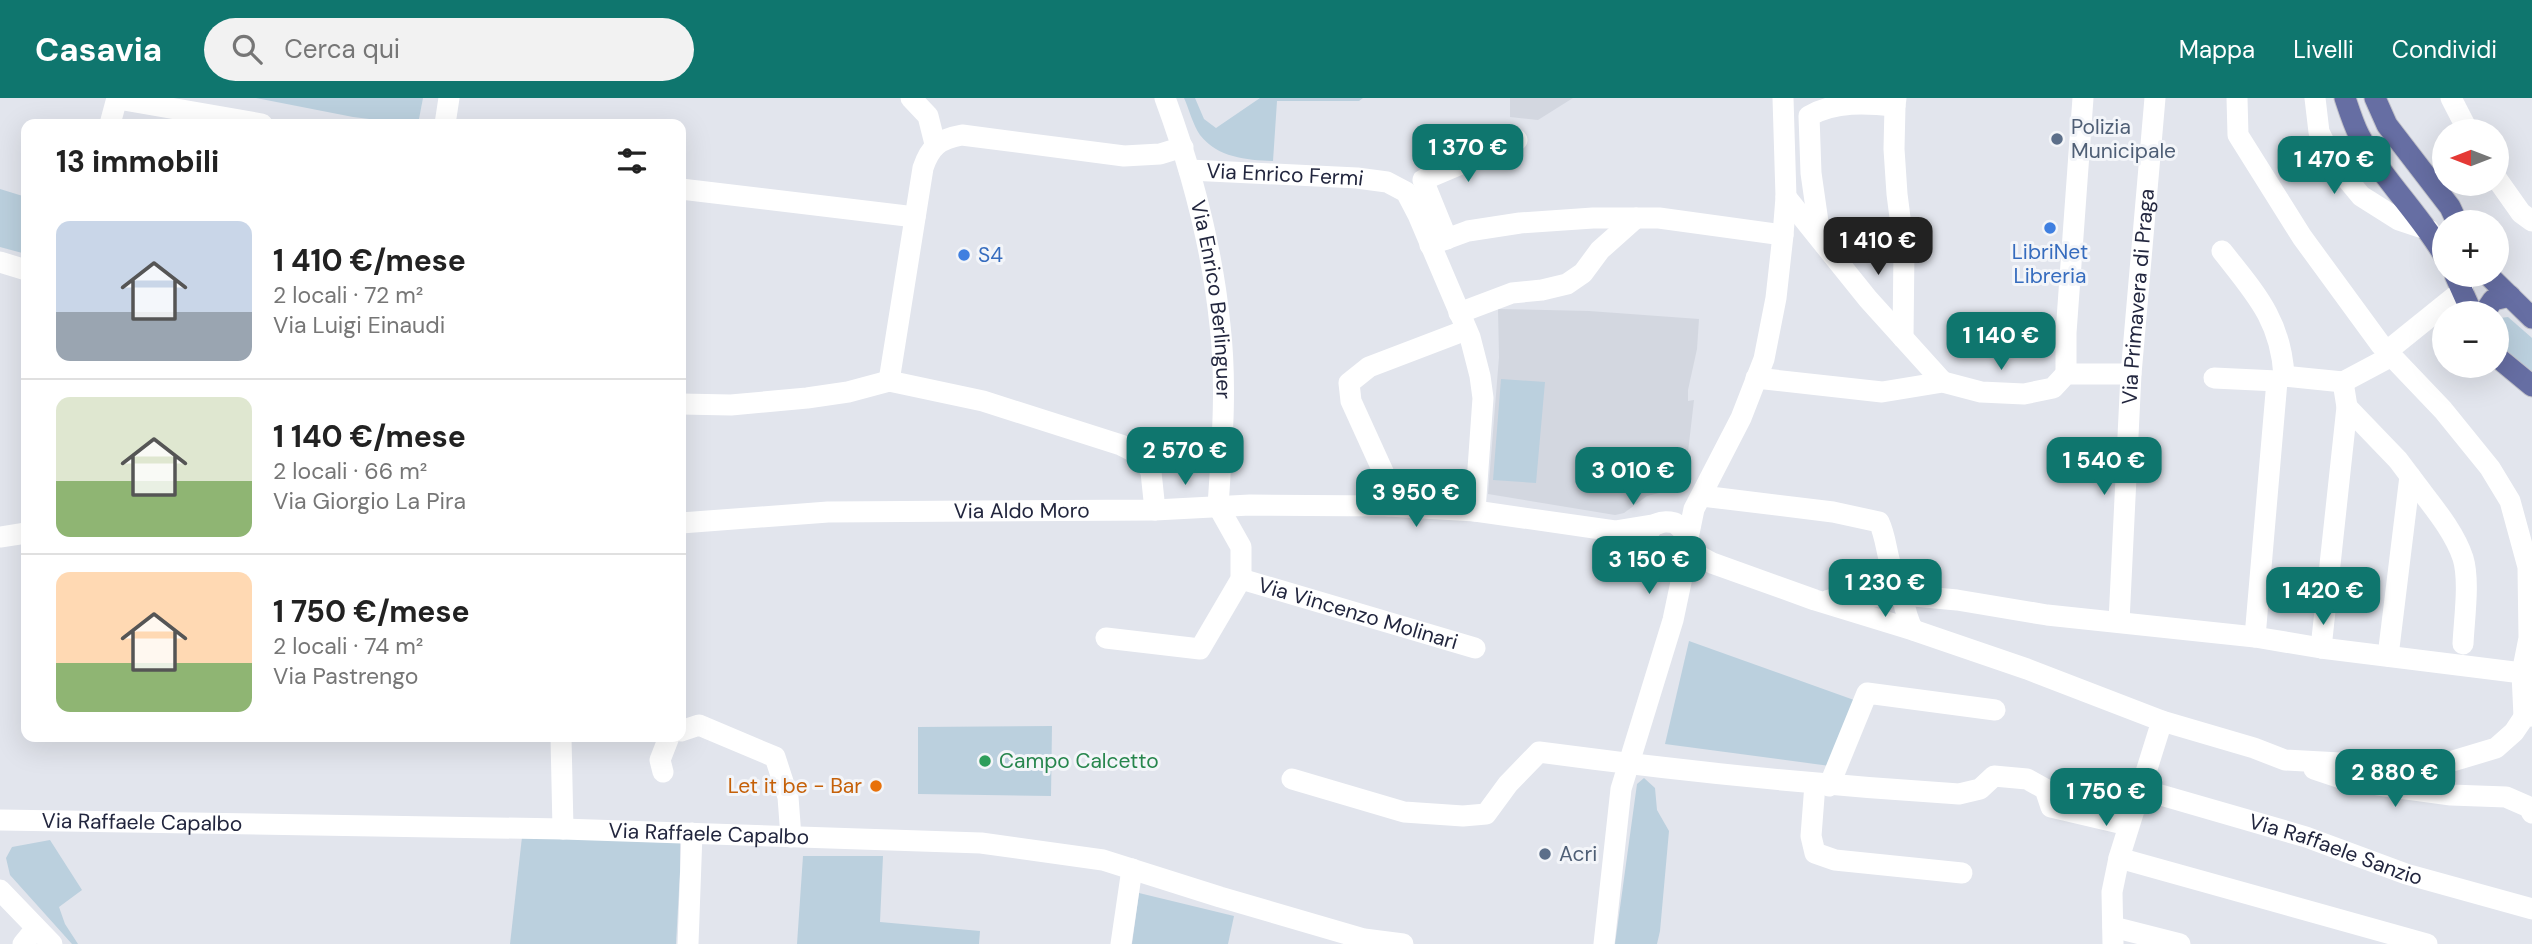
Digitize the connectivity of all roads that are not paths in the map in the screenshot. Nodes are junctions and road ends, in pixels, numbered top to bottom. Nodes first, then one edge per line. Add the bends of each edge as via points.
1 (449, 98) edge
2 (911, 98) edge
3 (1165, 98) edge
4 (1783, 98) edge
5 (2083, 98) edge
6 (2155, 98) edge
7 (2237, 98) edge
8 (2315, 98) edge
9 (2346, 98) edge
10 (2375, 98) edge
11 (2451, 98) edge
12 (117, 99) edge
13 (1896, 102) edge
14 (1809, 107) edge
15 (111, 119) edge
16 (233, 119) edge
17 (446, 119) edge
18 (2462, 119) edge
19 (1517, 141) dead end
20 (935, 144) junction
21 (1183, 147) junction
22 (1189, 170) junction
23 (686, 190) edge
24 (2509, 196) edge
25 (1786, 197) junction
26 (2451, 210) edge
27 (915, 217) junction
28 (1636, 218) junction
29 (2532, 221) edge
30 (2429, 230) junction
31 (1783, 235) junction
32 (2432, 235) edge
33 (1820, 236) junction
34 (1438, 242) junction
35 (2222, 251) dead end
36 (0, 262) edge
37 (21, 268) edge
38 (2455, 287) edge
39 (2501, 287) edge
40 (2510, 296) junction
41 (2492, 301) edge
42 (2532, 318) edge
43 (1463, 322) junction
44 (1903, 338) junction
45 (2388, 355) junction
46 (2509, 367) edge
47 (2066, 374) junction
48 (2131, 374) junction
49 (1756, 378) junction
50 (2214, 378) dead end
51 (2281, 379) junction
52 (889, 381) junction
53 (1944, 382) junction
54 (2343, 382) junction
55 (2532, 386) edge
56 (686, 404) edge
57 (2347, 407) junction
58 (2404, 468) junction
59 (1698, 503) junction
60 (1218, 506) junction
61 (1388, 506) junction
62 (1155, 510) junction
63 (1475, 511) junction
64 (686, 523) edge
65 (1615, 531) junction
66 (21, 534) edge
67 (0, 537) edge
68 (1679, 538) junction
69 (1653, 559) junction
70 (1241, 579) junction
71 (1903, 595) junction
72 (1815, 600) junction
73 (1673, 620) junction
74 (2119, 622) junction
75 (1913, 630) junction
76 (2255, 637) junction
77 (1106, 638) dead end
78 (2462, 644) dead end
79 (1475, 648) dead end
80 (2321, 648) junction
81 (2388, 656) junction
82 (2522, 673) junction
83 (1995, 710) dead end
84 (2528, 716) edge
85 (2162, 721) junction
86 (686, 728) edge
87 (667, 742) edge
88 (561, 743) edge
89 (2286, 760) junction
90 (1629, 764) junction
91 (663, 772) dead end
92 (1292, 779) dead end
93 (1822, 785) junction
94 (2140, 789) junction
95 (2532, 813) edge
96 (0, 820) edge
97 (2128, 825) junction
98 (563, 829) junction
99 (692, 833) junction
100 (791, 837) junction
101 (2119, 859) junction
102 (1132, 869) junction
103 (1962, 873) dead end
104 (0, 890) edge
105 (2532, 909) edge
106 (2113, 935) edge
107 (29, 936) edge
108 (1364, 942) edge
109 (52, 944) edge
110 (688, 944) edge
111 (1121, 944) edge
112 (1403, 944) edge
113 (1604, 944) edge
114 (2180, 944) edge
115 (2427, 944) edge

1 - 17 street
2 - 20 street via 928,116
3 - 21 street, Via Enrico Berlinguer
4 - 25 street
5 - 47 street
6 - 48 street, Via Primavera di Praga
7 - 45 street via 2238,135 2302,237
8 - 30 street via 2319,132 2336,167 2361,196 2399,220
9 - 30 main road via 2357,133 2375,162
10 - 26 main road via 2386,125
11 - 18 street
12 - 15 street
12 - 16 street
13 - 14 street
13 - 44 street via 1894,149 1904,249
14 - 33 street via 1811,173
19 - 34 street via 1423,180
20 - 21 street, Via Enrico Fermi via 962,135 1124,156
20 - 27 street via 923,168
21 - 22 street, Via Enrico Berlinguer
22 - 34 street, Via Enrico Fermi via 1387,182 1406,192
22 - 60 street, Via Enrico Berlinguer via 1203,220 1220,326 1223,424
23 - 27 street
24 - 29 street
25 - 31 street
25 - 33 street
27 - 52 street
28 - 31 street
28 - 34 street via 1520,223 1468,231
28 - 43 street via 1567,284 1512,293
30 - 32 main road
31 - 49 street via 1776,298
33 - 44 street
34 - 43 street
35 - 51 street via 2264,304 2280,346
36 - 37 street
38 - 45 street
39 - 40 main road
40 - 41 main road
40 - 42 main road
43 - 61 street via 1369,367 1349,383 1351,401 1386,478
43 - 63 street via 1483,398
44 - 53 street
45 - 54 street
45 - 82 street via 2442,410 2490,468 2510,501 2528,567 2529,638
46 - 55 main road
47 - 48 street
47 - 53 street via 2053,388 2024,394 1981,392
48 - 74 street, Via Primavera di Praga
49 - 53 street via 1882,391
49 - 59 street
50 - 51 street
51 - 54 street
51 - 76 street
52 - 56 street via 807,398
52 - 62 street via 983,401 1121,445 1143,456 1151,472
54 - 57 street
57 - 58 street
57 - 80 street
58 - 78 street via 2447,527 2463,559
58 - 81 street
59 - 68 street
59 - 71 street via 1833,512 1880,522
60 - 61 street, Via Aldo Moro
60 - 62 street, Via Aldo Moro
60 - 70 street, Via Vincenzo Molinari via 1241,547
61 - 63 street, Via Aldo Moro
62 - 64 street, Via Aldo Moro via 828,512
63 - 65 street, Via Aldo Moro
65 - 68 street, Via Aldo Moro
65 - 69 street, Via Aldo Moro
66 - 67 street
68 - 69 street via 1674,564
68 - 69 street via 1653,527 1646,538
68 - 72 street via 1712,563
68 - 73 street via 1681,587
69 - 73 street via 1668,583
70 - 77 street, Via Vincenzo Molinari via 1200,649
70 - 79 street, Via Vincenzo Molinari
71 - 72 street
71 - 74 street
71 - 75 street
72 - 75 street
73 - 90 street
74 - 76 street
75 - 85 street
76 - 80 street
80 - 81 street
81 - 82 street
82 - 84 street
83 - 93 street via 1867,692
84 - 89 street via 2496,748 2446,763 2395,766
85 - 89 street
85 - 94 street
86 - 100 street via 699,724 775,757 788,797
87 - 91 street via 660,760
88 - 98 street
89 - 95 street via 2347,780 2451,795 2505,797 2529,807
90 - 92 street via 1539,752 1486,814 1463,816 1404,812
90 - 93 street
90 - 113 street via 1621,789
93 - 97 street via 1959,794 1980,789 1994,776 2027,779 2045,789 2051,807
93 - 103 street via 1811,836 1815,852 1835,860
94 - 97 street
94 - 105 street, Via Raffaele Sanzio
96 - 98 street, Via Raffaele Capalbo
97 - 101 street
98 - 99 street, Via Raffaele Capalbo
99 - 100 street, Via Raffaele Capalbo
99 - 110 street
100 - 102 street, Via Raffaele Capalbo via 981,843 1103,860
101 - 106 street via 2112,892
101 - 115 street
102 - 108 street, Via Raffaele Capalbo
102 - 111 street
104 - 107 street
106 - 114 street
107 - 109 street
108 - 112 street, Via Raffaele Capalbo

